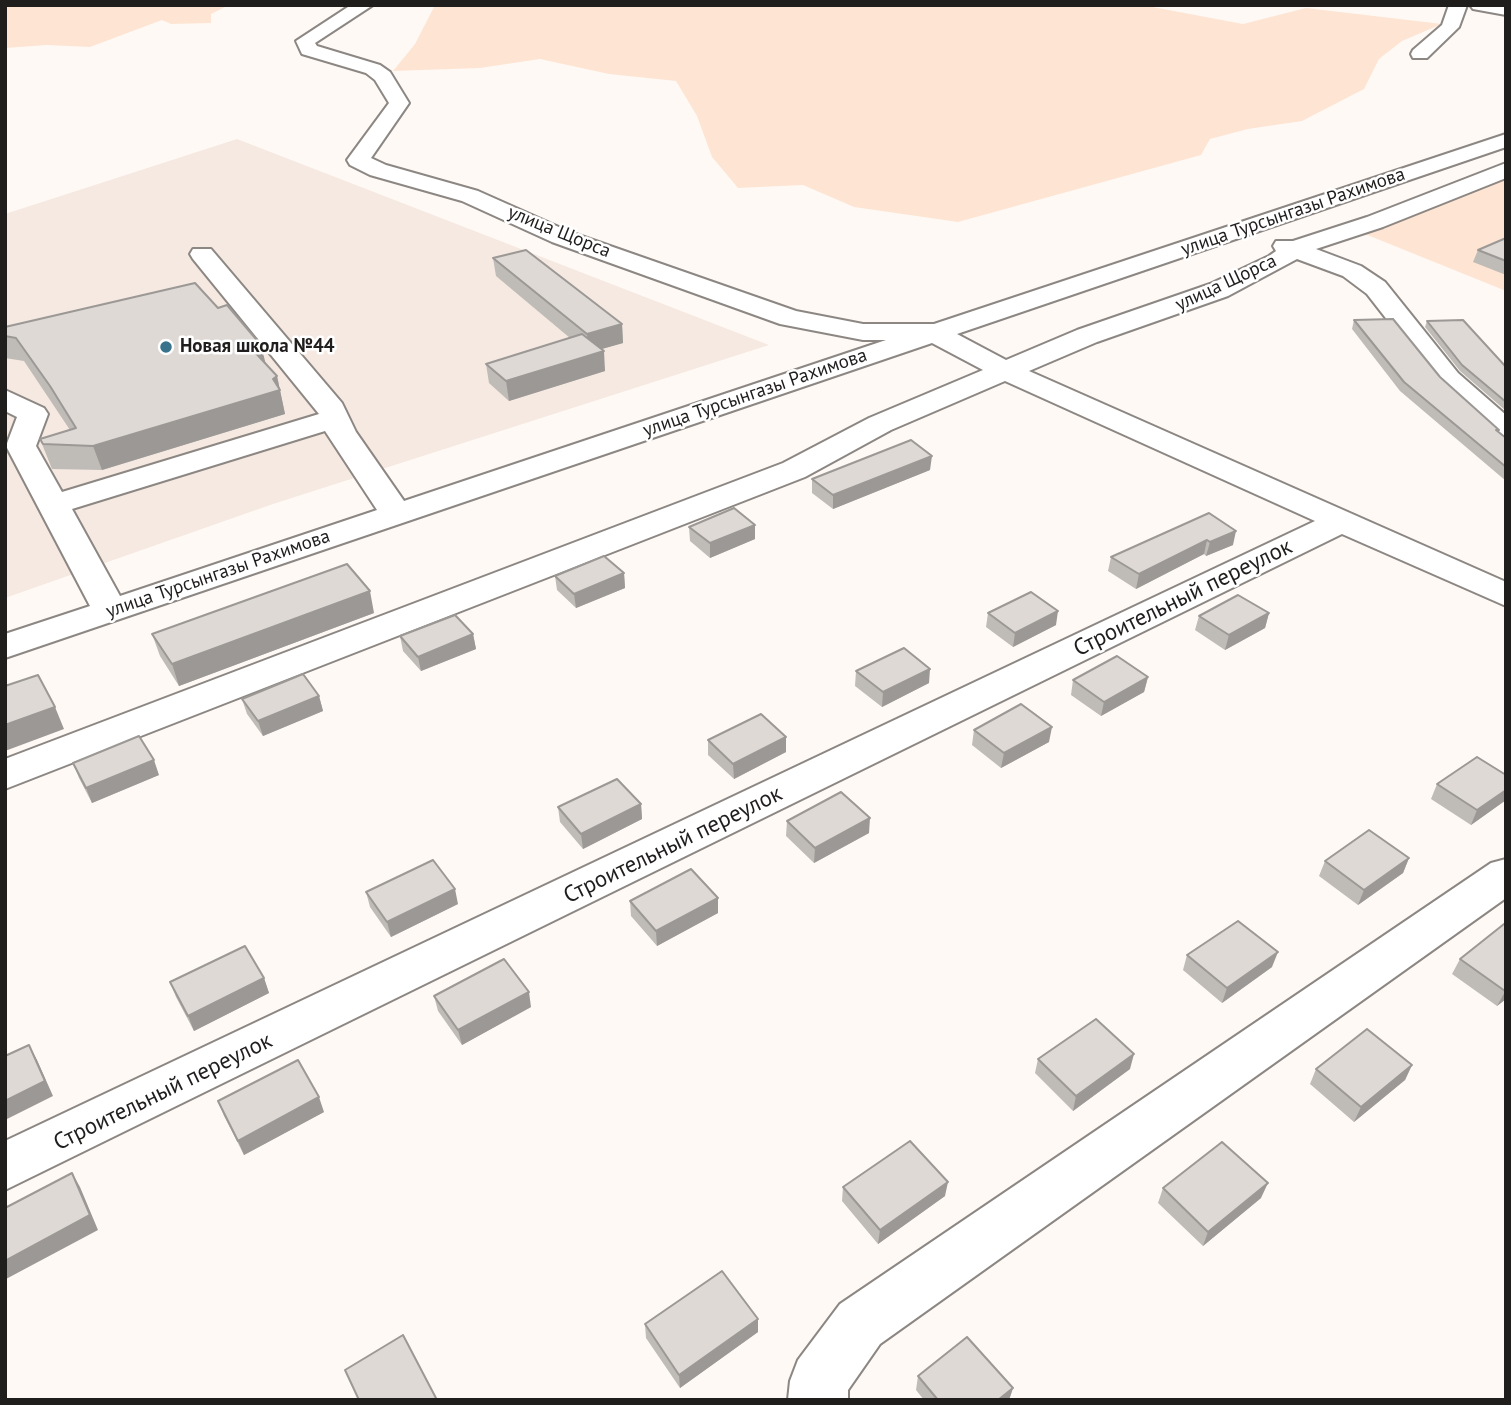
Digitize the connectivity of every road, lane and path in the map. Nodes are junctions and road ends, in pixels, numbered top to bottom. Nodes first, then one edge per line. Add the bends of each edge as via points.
1 (364, 5) edge
2 (1458, 5) edge
3 (1479, 5) edge
4 (1506, 10) edge
5 (1420, 54) dead end
6 (1506, 140) edge
7 (1506, 170) edge
8 (1229, 234) junction
9 (1294, 248) junction
10 (202, 254) dead end
11 (933, 332) junction
12 (1006, 371) junction
13 (5, 400) edge
14 (336, 418) junction
15 (1506, 431) edge
16 (52, 505) junction
17 (396, 514) junction
18 (1340, 522) junction
19 (1506, 595) edge
20 (111, 611) junction
21 (5, 647) edge
22 (5, 775) edge
23 (1506, 874) edge
24 (5, 1167) edge
25 (818, 1400) edge

1 - 11 street, улица Щорса via 305,41 309,50 373,69 383,76 399,103 358,160 470,196 561,237 790,318 863,332
2 - 5 street via 1450,27
3 - 4 street
6 - 8 street, улица Турсынгазы Рахимова
7 - 9 street via 1375,222
8 - 9 street
8 - 11 street, улица Турсынгазы Рахимова
9 - 12 street, улица Щорса via 1278,261 1219,290 1087,336
9 - 15 street, улица Щорса via 1352,271 1376,288 1448,379
10 - 14 street via 216,289
11 - 12 street, улица Щорса
11 - 17 street, улица Турсынгазы Рахимова
12 - 18 street, улица Щорса
12 - 22 street via 880,424 793,470
13 - 16 street via 33,414 21,446
14 - 16 street
14 - 17 street
16 - 20 street
17 - 20 street, улица Турсынгазы Рахимова
18 - 19 street, улица Щорса
18 - 24 street, Строительный переулок
20 - 21 street, улица Турсынгазы Рахимова
23 - 25 street via 860,1324 819,1381

